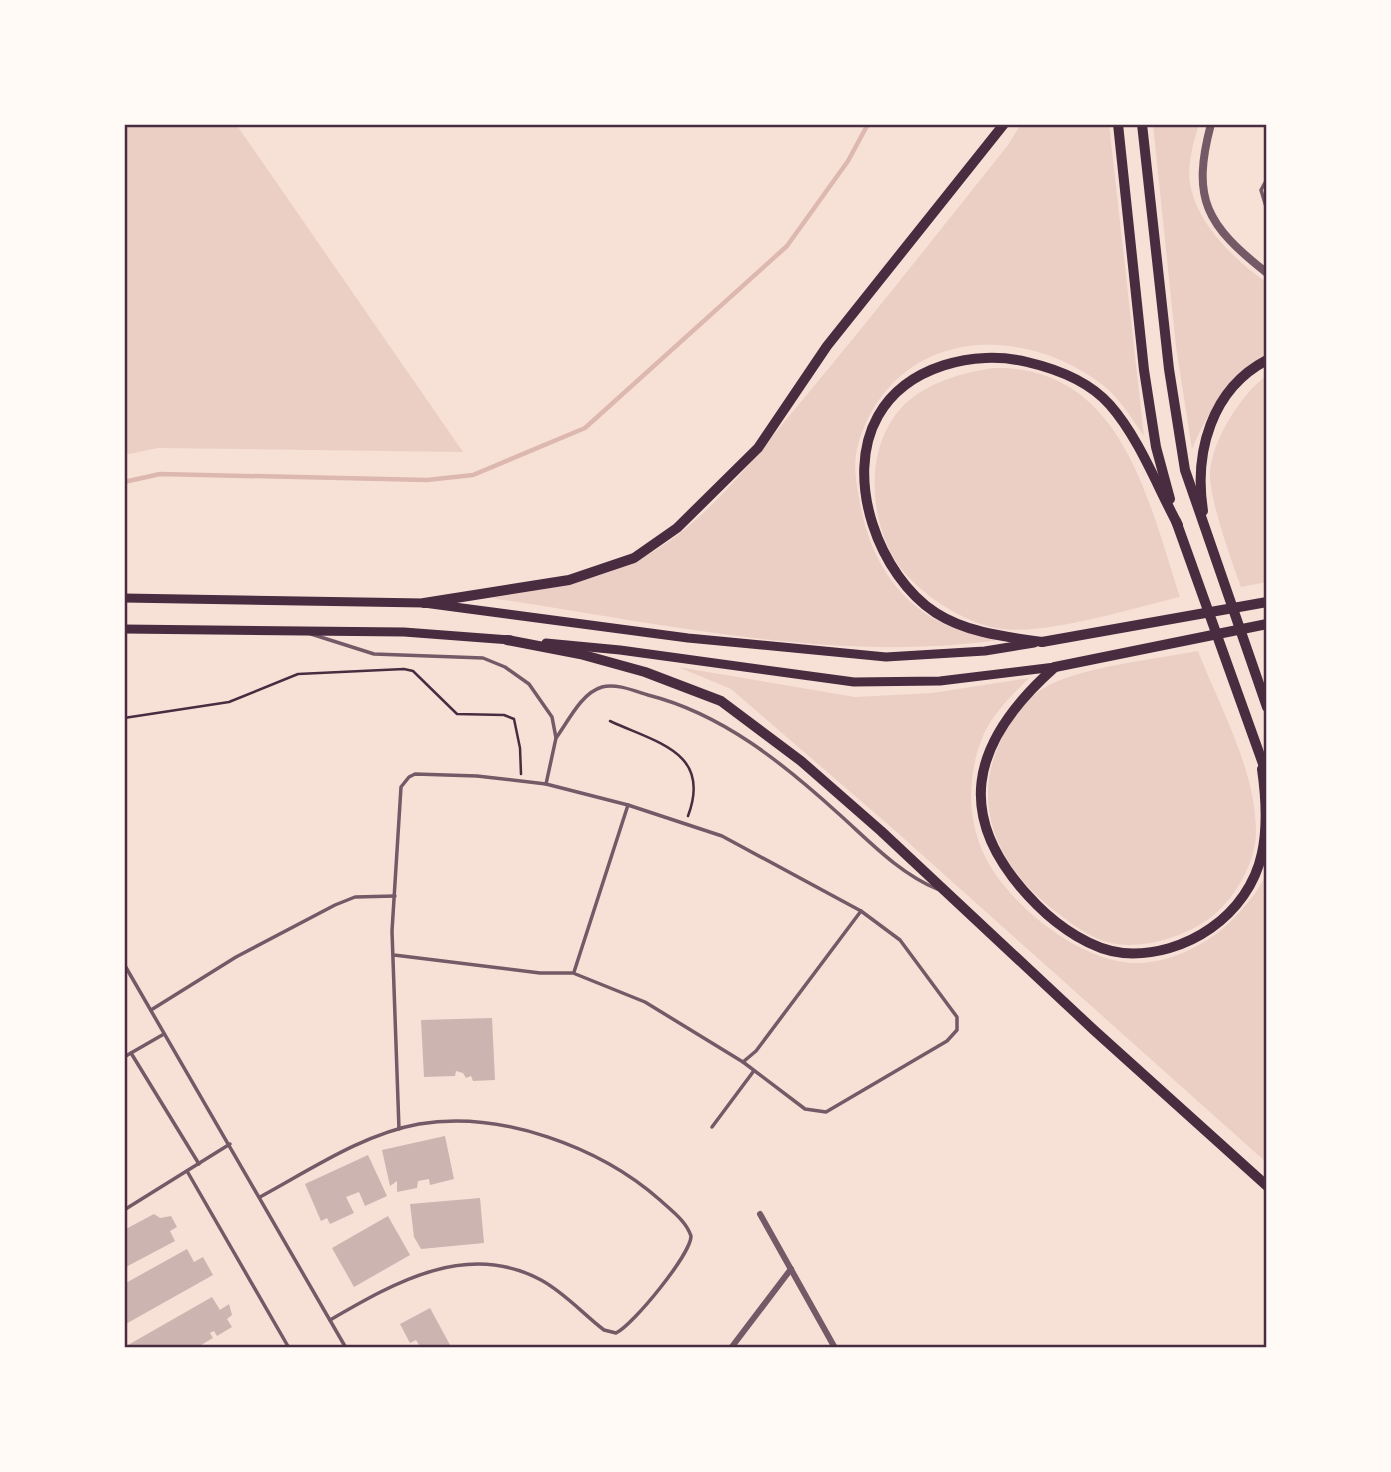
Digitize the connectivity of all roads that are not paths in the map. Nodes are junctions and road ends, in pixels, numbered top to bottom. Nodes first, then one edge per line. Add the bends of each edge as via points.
1 (1004, 124) edge
2 (1118, 124) edge
3 (1142, 124) edge
4 (1211, 124) edge
5 (1267, 179) edge
6 (1267, 210) edge
7 (1267, 272) edge
8 (1267, 360) edge
9 (1178, 525) junction
10 (1209, 546) junction
11 (124, 598) edge
12 (1267, 601) edge
13 (424, 603) junction
14 (1267, 624) edge
15 (125, 629) edge
16 (301, 630) junction
17 (507, 640) junction
18 (1042, 642) junction
19 (1055, 667) junction
20 (1267, 707) edge
21 (556, 738) junction
22 (1260, 755) junction
23 (1267, 775) edge
24 (546, 784) junction
25 (628, 805) junction
26 (952, 895) junction
27 (395, 897) junction
28 (861, 911) junction
29 (394, 955) junction
30 (124, 964) edge
31 (573, 973) junction
32 (150, 1010) junction
33 (164, 1034) junction
34 (131, 1053) junction
35 (124, 1057) edge
36 (743, 1062) junction
37 (753, 1072) junction
38 (712, 1127) dead end
39 (399, 1129) junction
40 (230, 1144) junction
41 (199, 1164) junction
42 (187, 1171) junction
43 (1267, 1186) edge
44 (260, 1197) junction
45 (124, 1210) edge
46 (760, 1214) dead end
47 (791, 1269) junction
48 (330, 1320) junction
49 (289, 1348) edge
50 (346, 1348) edge
51 (731, 1348) edge
52 (835, 1348) edge

1 - 13 highway via 827,346 758,449 677,528 634,558 569,580
2 - 9 highway via 1144,370 1156,447
3 - 10 highway via 1185,470
4 - 7 street via 1200,182 1205,201 1212,218
5 - 6 lane via 1261,190
8 - 10 highway via 1240,379 1204,436 1201,498
9 - 18 highway via 1125,426 1092,387 1062,372 1009,358 954,362 904,386 876,419 865,469 867,504 892,570 912,595 937,614 962,626
9 - 22 highway
10 - 20 highway
11 - 13 main road
12 - 18 main road
13 - 18 main road via 688,638 886,657 985,651
14 - 19 main road
15 - 16 main road
16 - 17 main road
16 - 21 lane via 374,654 483,658 505,667 542,699
17 - 19 main road via 620,650 854,682 940,681
17 - 26 highway via 632,668 721,701 801,761
19 - 22 highway via 1002,724 983,766 980,802 987,836 1017,885 1048,916 1084,941 1122,953 1157,951 1189,942 1216,925 1245,894 1262,855 1266,803
21 - 24 lane
21 - 26 lane via 580,703 602,687 681,703 793,772 897,865
22 - 23 highway
24 - 25 lane
24 - 27 lane via 452,775 409,777 400,794
25 - 28 lane via 685,822 755,852
25 - 31 lane
26 - 43 highway
27 - 29 lane
27 - 32 lane via 355,897 335,905 236,957
28 - 36 lane
28 - 37 lane via 900,940 957,1017 957,1030 947,1041 826,1112 805,1109
29 - 31 lane
29 - 39 lane
30 - 32 lane
31 - 36 lane via 645,1002
32 - 33 lane
33 - 34 lane
33 - 40 lane
34 - 35 lane
34 - 41 lane
36 - 37 lane
37 - 38 lane
39 - 44 lane
39 - 48 lane via 440,1122 476,1123 579,1148 647,1189 686,1225 691,1241 684,1257 629,1324 616,1333 604,1330 543,1281 491,1264 423,1271
40 - 41 lane
40 - 44 lane
41 - 42 lane
42 - 45 lane
42 - 49 lane
44 - 48 lane
46 - 47 street
47 - 51 street
47 - 52 street
48 - 50 lane

